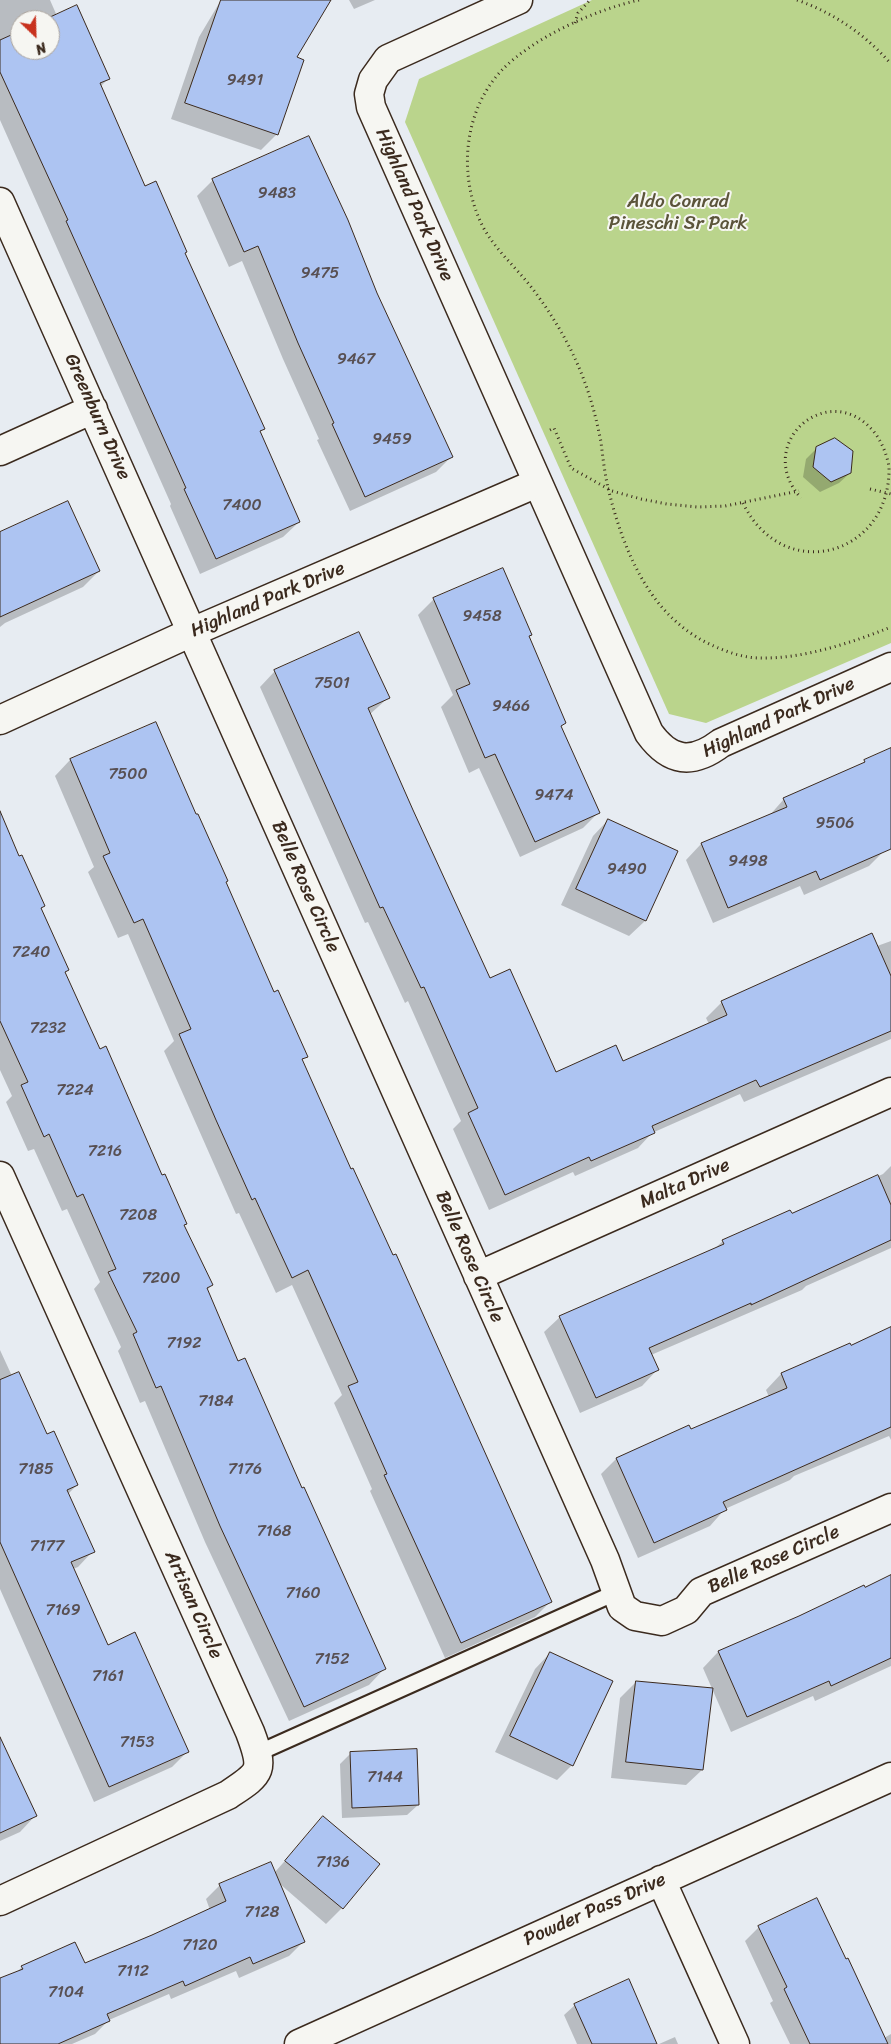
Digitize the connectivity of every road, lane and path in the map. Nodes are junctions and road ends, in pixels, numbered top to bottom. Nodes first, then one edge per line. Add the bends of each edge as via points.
1 (518, 0) edge
2 (590, 0) edge
3 (624, 0) edge
4 (639, 0) edge
5 (797, 0) edge
6 (628, 2) junction
7 (575, 23) junction
8 (891, 64) edge
9 (0, 202) edge
10 (94, 409) junction
11 (550, 430) dead end
12 (0, 451) edge
13 (536, 483) junction
14 (608, 489) junction
15 (870, 489) dead end
16 (797, 491) junction
17 (890, 494) edge
18 (801, 498) dead end
19 (743, 503) junction
20 (885, 510) dead end
21 (881, 518) dead end
22 (891, 627) edge
23 (192, 632) junction
24 (891, 667) edge
25 (0, 720) edge
26 (891, 1092) edge
27 (0, 1176) edge
28 (478, 1276) junction
29 (891, 1508) edge
30 (615, 1593) junction
31 (258, 1753) junction
32 (891, 1777) edge
33 (661, 1880) junction
34 (0, 1901) edge
35 (343, 2035) edge
36 (299, 2044) edge
37 (735, 2044) edge

1 - 13 street, Highland Park Drive via 388,60 373,80 369,94 378,124
2 - 7 path via 578,13
3 - 6 path
4 - 6 path
5 - 8 path via 844,22
6 - 7 path
7 - 14 path via 532,45 492,83 473,123 466,164 472,197 488,236 533,289 566,340 580,369 596,414
9 - 10 street, Greenburn Drive
10 - 12 street
10 - 23 street, Greenburn Drive
11 - 14 path via 554,428 571,468
13 - 23 street, Highland Park Drive
13 - 24 street, Highland Park Drive via 649,733 658,746 674,757 707,754 721,743
14 - 19 path via 667,504 697,507
14 - 22 path via 629,554 649,591 667,614 704,642 746,657 780,657 841,644
15 - 17 path
16 - 17 path via 787,477 785,466 788,440 815,415 831,411 858,418 876,434 888,460
16 - 18 path
16 - 19 path
17 - 20 path
19 - 21 path via 760,529 781,544 798,550 828,552 842,549 864,536
23 - 25 street, Highland Park Drive
23 - 28 street, Belle Rose Circle
26 - 28 street, Malta Drive
27 - 31 street, Artisan Circle
28 - 30 street, Belle Rose Circle via 605,1560
29 - 30 street, Belle Rose Circle via 701,1592 686,1610 662,1621 635,1616 622,1607
30 - 31 lane
31 - 34 street, Artisan Circle via 260,1765 254,1778 228,1795
32 - 33 street, Powder Pass Drive
33 - 35 street, Powder Pass Drive
33 - 37 street
35 - 36 street, Powder Pass Drive

